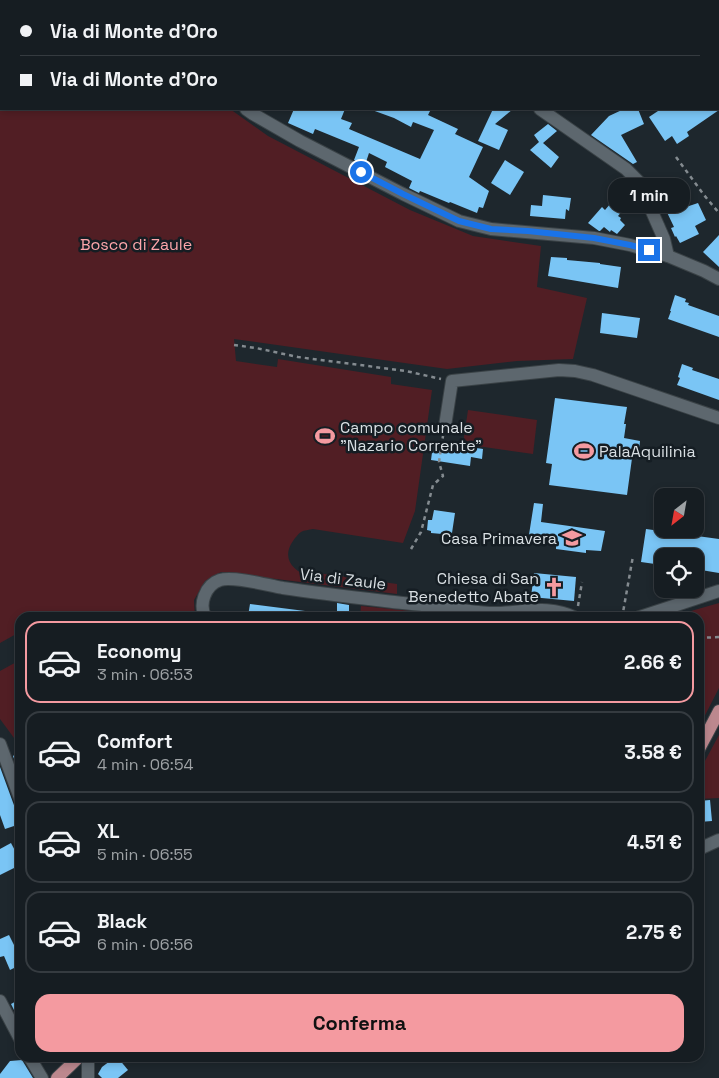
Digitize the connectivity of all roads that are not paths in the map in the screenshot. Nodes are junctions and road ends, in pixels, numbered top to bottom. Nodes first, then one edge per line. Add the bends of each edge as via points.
1 (247, 110) edge
2 (541, 110) edge
3 (668, 256) junction
4 (719, 279) edge
5 (719, 418) edge
6 (445, 426) road end
7 (719, 591) edge
8 (203, 612) edge
9 (481, 612) edge
10 (504, 612) edge
11 (554, 612) edge
12 (655, 612) edge
13 (719, 711) edge
14 (704, 740) edge
15 (0, 744) edge
16 (15, 784) edge
17 (719, 840) edge
18 (704, 847) edge
19 (0, 1001) edge
20 (15, 1030) edge
21 (32, 1062) edge
22 (74, 1062) edge
23 (88, 1062) edge
24 (42, 1078) edge
25 (57, 1078) edge
26 (88, 1078) edge

1 - 3 street via 300,141 459,221 491,229 594,238
2 - 3 street via 626,169 638,182 664,238
3 - 4 street
5 - 6 street via 593,375 560,370 452,382
7 - 12 street
8 - 9 street, Via di Zaule via 205,593 211,585 232,579
10 - 11 street, Via di Zaule via 540,609
13 - 14 main road
15 - 16 street
17 - 18 street
19 - 20 street
21 - 24 street
22 - 25 main road
23 - 26 street

